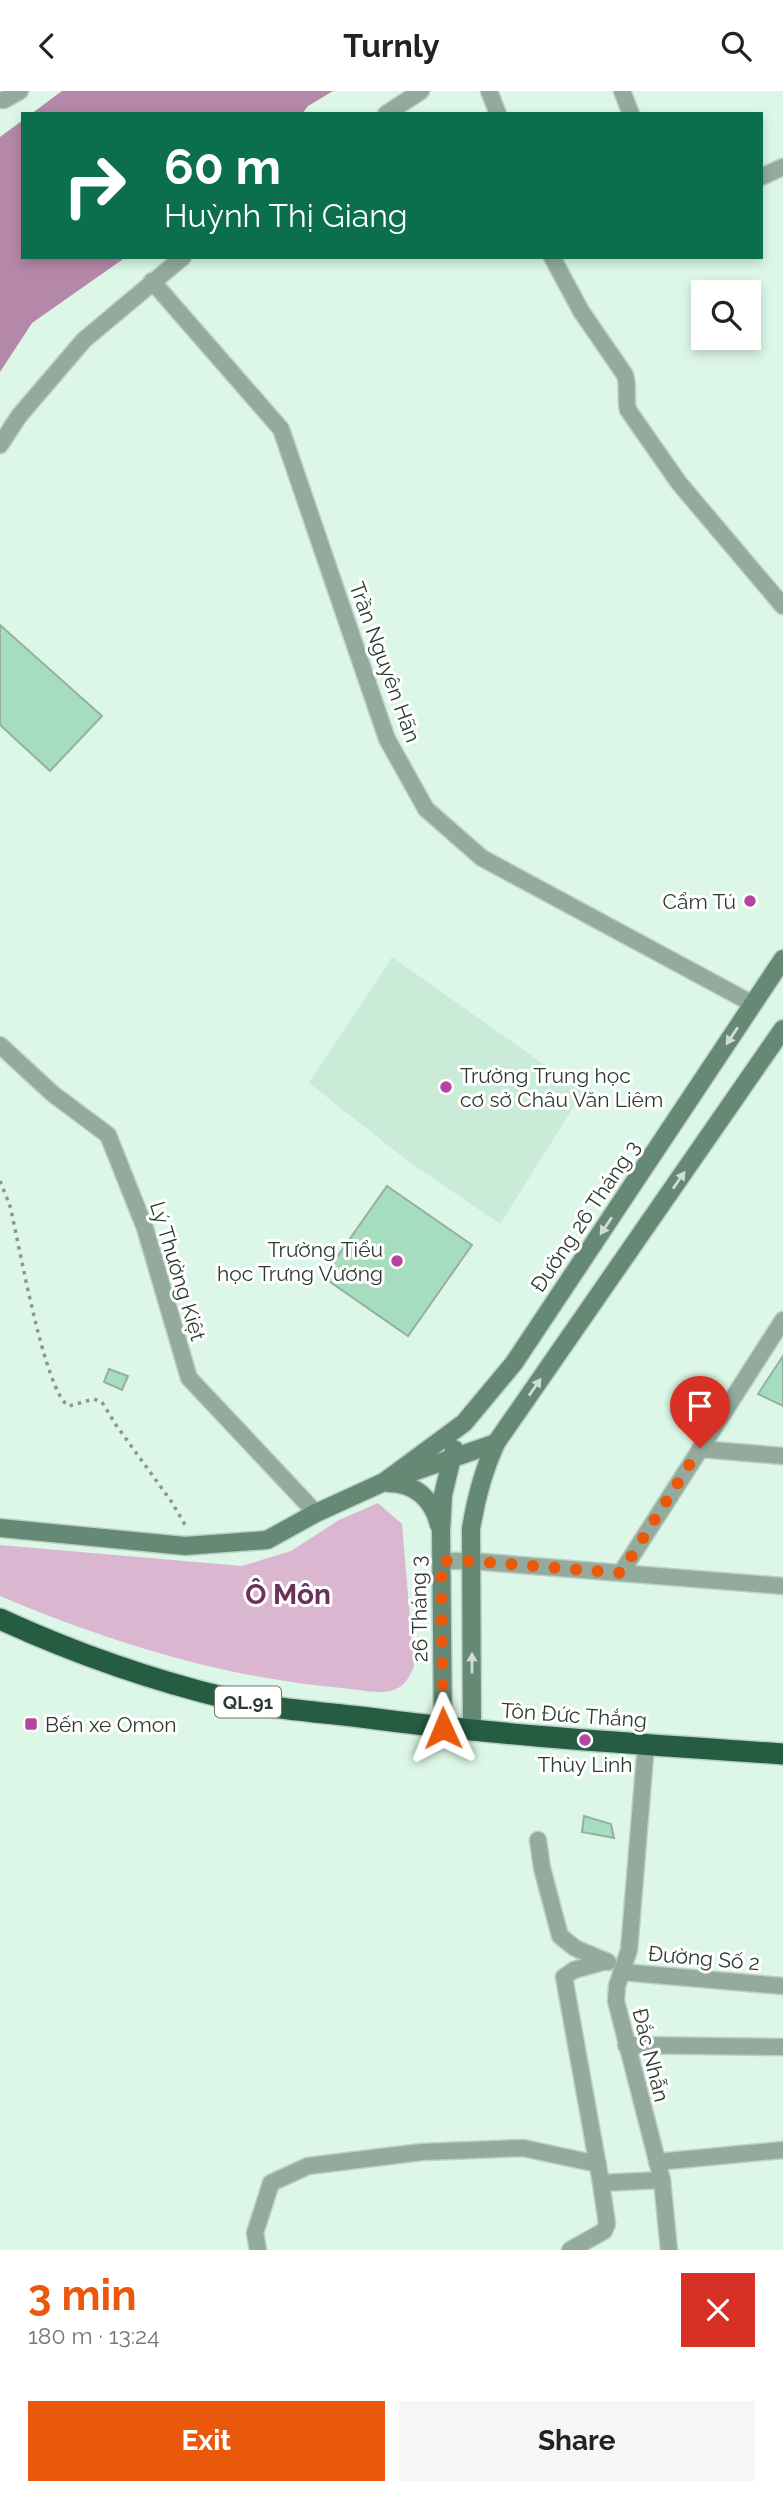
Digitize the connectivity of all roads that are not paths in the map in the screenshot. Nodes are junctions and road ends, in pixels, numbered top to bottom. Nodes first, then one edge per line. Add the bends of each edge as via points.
1 (20, 91) edge
2 (421, 91) edge
3 (489, 91) edge
4 (622, 91) edge
5 (0, 100) edge
6 (389, 112) edge
7 (497, 112) edge
8 (630, 112) edge
9 (783, 167) edge
10 (763, 176) edge
11 (180, 259) edge
12 (553, 259) edge
13 (152, 281) junction
14 (0, 445) edge
15 (783, 606) edge
16 (783, 959) edge
17 (753, 1004) junction
18 (783, 1029) edge
19 (0, 1045) edge
20 (783, 1320) edge
21 (464, 1423) junction
22 (496, 1443) junction
23 (700, 1448) junction
24 (783, 1456) edge
25 (450, 1458) junction
26 (384, 1482) junction
27 (316, 1513) junction
28 (0, 1528) edge
29 (441, 1532) junction
30 (441, 1561) junction
31 (471, 1561) junction
32 (621, 1573) junction
33 (783, 1586) edge
34 (0, 1619) edge
35 (443, 1728) junction
36 (472, 1731) junction
37 (646, 1744) junction
38 (783, 1754) edge
39 (538, 1840) dead end
40 (606, 1961) junction
41 (623, 1969) junction
42 (783, 1986) edge
43 (626, 2045) junction
44 (783, 2047) edge
45 (783, 2150) edge
46 (657, 2162) junction
47 (598, 2164) junction
48 (662, 2180) junction
49 (601, 2183) junction
50 (258, 2250) edge
51 (570, 2250) edge
52 (669, 2250) edge

1 - 5 street
2 - 6 street
3 - 7 street
4 - 8 street
9 - 10 street
11 - 13 street
12 - 15 street via 581,311 625,375 628,410 679,483
13 - 14 street via 84,340
13 - 17 street, Trần Nguyên Hãn via 281,429 387,739 426,809 482,858
16 - 17 street, Đường 26 Tháng 3
17 -> 21 street, Đường 26 Tháng 3 via 514,1363
22 -> 18 street
19 - 27 street, Lý Thường Kiệt via 53,1094 108,1135 145,1228 189,1378
20 - 23 street
21 - 25 street, 26 Tháng 3
21 - 26 street
22 - 25 street
22 - 31 street via 475,1499
23 - 24 street
23 - 32 street
25 - 26 street
25 - 29 street, 26 Tháng 3
26 - 27 street
26 - 29 street, 26 Tháng 3 via 420,1492 432,1504
27 - 28 street via 267,1540 197,1545
29 - 30 street, 26 Tháng 3
30 - 31 street
30 - 35 street, 26 Tháng 3
31 - 32 street
36 -> 31 street
32 - 33 street
34 - 35 highway, Tôn Đức Thắng / QL.91 via 60,1647 232,1699
35 - 36 highway, Tôn Đức Thắng / QL.91
36 - 37 highway, Tôn Đức Thắng / QL.91
37 - 38 highway, Tôn Đức Thắng / QL.91
37 - 41 street, Đắc Nhẫn via 629,1950
39 - 40 street, Đường Số 2 via 559,1936
40 - 41 street, Đường Số 2
40 - 47 street via 574,1970 563,1983
41 - 42 street, Đường Số 2
41 - 43 street, Đắc Nhẫn via 616,2001
43 - 44 street
43 - 46 street, Đắc Nhẫn
45 - 46 street
46 - 48 street, Đắc Nhẫn
47 - 49 street
47 - 50 street via 523,2148 500,2148 308,2166 271,2183 256,2233
48 - 49 street
48 - 52 street, Đắc Nhẫn
49 - 51 street via 604,2231

